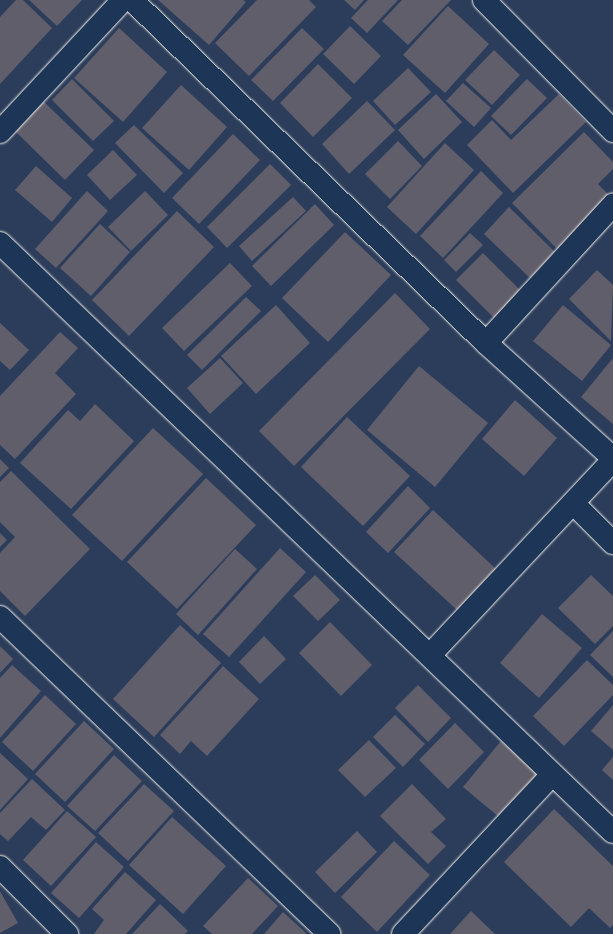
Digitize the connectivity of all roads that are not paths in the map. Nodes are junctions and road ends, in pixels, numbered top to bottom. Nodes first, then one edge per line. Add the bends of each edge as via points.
1 (123, 0) edge
2 (132, 0) edge
3 (484, 0) edge
4 (613, 131) edge
5 (0, 132) edge
6 (613, 205) edge
7 (0, 243) edge
8 (486, 343) junction
9 (613, 459) edge
10 (574, 504) junction
11 (613, 543) edge
12 (0, 617) edge
13 (430, 655) junction
14 (552, 775) junction
15 (613, 832) edge
16 (0, 867) edge
17 (67, 934) edge
18 (329, 934) edge
19 (403, 934) edge

1 - 5 street
2 - 8 street
3 - 4 street
6 - 8 street
7 - 13 street
8 - 9 street
9 - 10 street
10 - 11 street
10 - 13 street
12 - 18 street
13 - 14 street
14 - 15 street
14 - 19 street
16 - 17 street

